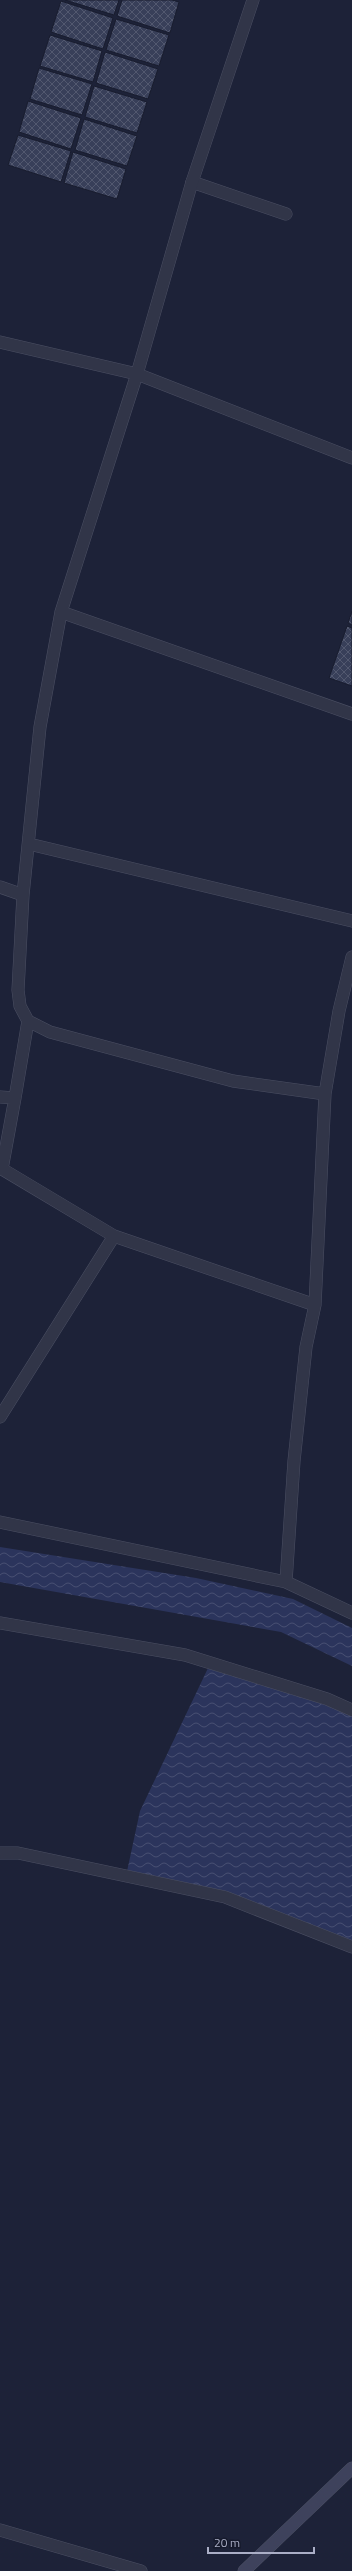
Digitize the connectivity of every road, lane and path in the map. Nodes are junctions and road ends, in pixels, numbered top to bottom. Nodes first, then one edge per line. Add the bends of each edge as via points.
1 (253, 0) edge
2 (192, 182) junction
3 (286, 214) dead end
4 (0, 342) edge
5 (137, 374) junction
6 (352, 458) edge
7 (61, 612) junction
8 (352, 714) edge
9 (29, 844) junction
10 (0, 887) edge
11 (23, 895) junction
12 (352, 921) edge
13 (352, 957) edge
14 (28, 1021) junction
15 (324, 1094) junction
16 (0, 1097) edge
17 (15, 1098) junction
18 (114, 1236) junction
19 (315, 1305) junction
20 (0, 1417) edge
21 (0, 1522) edge
22 (286, 1582) junction
23 (352, 1613) edge
24 (0, 1623) edge
25 (352, 1710) edge
26 (0, 1853) edge
27 (352, 1947) edge
28 (352, 2468) edge
29 (0, 2530) edge
30 (142, 2571) edge
31 (244, 2571) edge

1 - 2 street
2 - 3 street
2 - 5 street
4 - 5 street
5 - 6 street
5 - 7 street
7 - 8 street
7 - 9 street via 40,727
9 - 11 street
9 - 12 street
10 - 11 street
11 - 14 street via 18,990 20,1006
13 - 15 street
14 - 15 street via 50,1032 187,1070 233,1081
14 - 17 street
15 - 19 street
16 - 17 street
17 - 18 street via 2,1169
18 - 19 street
18 - 20 street
19 - 22 street via 306,1347 294,1461
21 - 22 street
22 - 23 street
24 - 25 street via 184,1655 327,1699
26 - 27 street via 18,1853 226,1897
28 - 31 street
29 - 30 street

